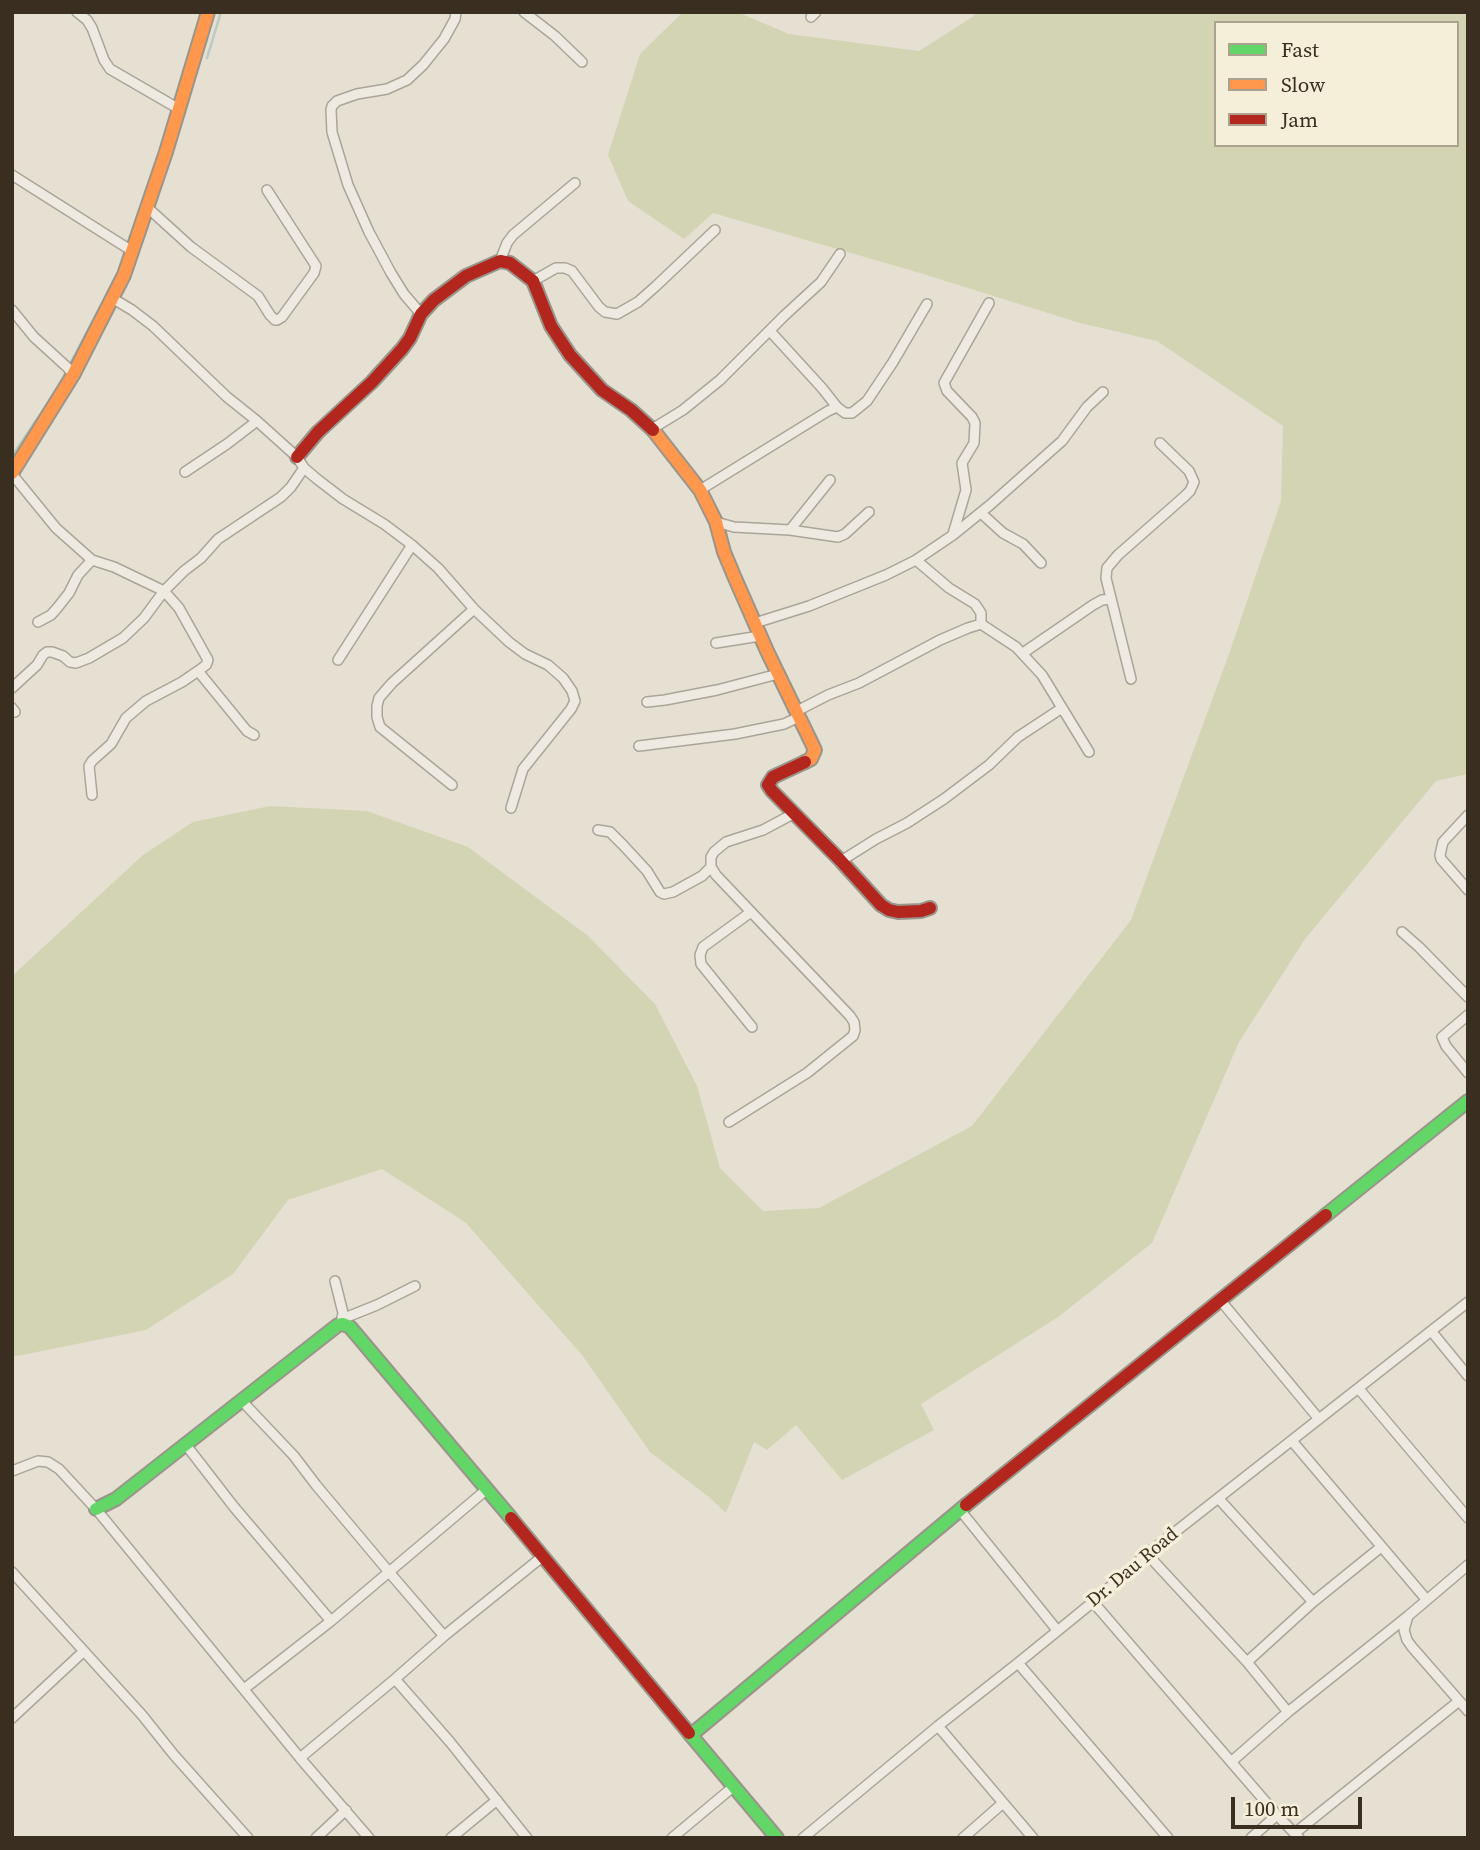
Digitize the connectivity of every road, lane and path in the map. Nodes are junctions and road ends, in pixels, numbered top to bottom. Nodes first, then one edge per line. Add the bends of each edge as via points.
1 (77, 12) edge
2 (208, 12) edge
3 (456, 12) edge
4 (524, 12) edge
5 (582, 62) dead end
6 (179, 109) junction
7 (12, 176) edge
8 (575, 183) dead end
9 (267, 190) dead end
10 (148, 208) junction
11 (715, 230) dead end
12 (132, 251) junction
13 (840, 254) dead end
14 (500, 261) junction
15 (533, 281) junction
16 (112, 298) junction
17 (989, 303) dead end
18 (927, 304) dead end
19 (12, 310) edge
20 (421, 314) junction
21 (770, 331) junction
22 (73, 375) junction
23 (1103, 392) dead end
24 (837, 408) junction
25 (257, 421) junction
26 (652, 429) junction
27 (1160, 443) dead end
28 (301, 463) junction
29 (185, 472) dead end
30 (12, 473) edge
31 (830, 480) dead end
32 (700, 490) junction
33 (869, 512) dead end
34 (981, 513) junction
35 (716, 522) junction
36 (790, 530) junction
37 (953, 535) junction
38 (412, 545) junction
39 (92, 560) junction
40 (916, 560) junction
41 (1041, 563) dead end
42 (164, 591) junction
43 (1111, 599) junction
44 (474, 610) junction
45 (38, 622) dead end
46 (755, 624) junction
47 (981, 624) junction
48 (760, 636) junction
49 (716, 643) dead end
50 (1023, 653) junction
51 (338, 660) dead end
52 (198, 671) junction
53 (778, 674) junction
54 (1131, 679) dead end
55 (12, 688) edge
56 (647, 702) dead end
57 (1062, 708) junction
58 (798, 714) junction
59 (254, 735) dead end
60 (639, 746) dead end
61 (1089, 752) dead end
62 (452, 785) dead end
63 (92, 795) dead end
64 (511, 808) dead end
65 (793, 814) junction
66 (1468, 815) edge
67 (598, 830) dead end
68 (841, 861) junction
69 (711, 867) junction
70 (1468, 890) edge
71 (930, 908) dead end
72 (751, 912) junction
73 (1402, 932) dead end
74 (1468, 997) edge
75 (1468, 1015) edge
76 (752, 1027) dead end
77 (1468, 1073) edge
78 (1468, 1101) edge
79 (729, 1122) dead end
80 (335, 1281) dead end
81 (415, 1286) dead end
82 (1221, 1301) junction
83 (1468, 1303) edge
84 (341, 1322) junction
85 (1432, 1332) junction
86 (1468, 1376) edge
87 (1359, 1389) junction
88 (243, 1401) junction
89 (1319, 1419) junction
90 (1292, 1441) junction
91 (186, 1445) junction
92 (12, 1471) edge
93 (486, 1490) junction
94 (1219, 1499) junction
95 (96, 1509) junction
96 (960, 1510) junction
97 (1468, 1518) edge
98 (1381, 1547) junction
99 (1147, 1554) junction
100 (542, 1557) junction
101 (1468, 1565) edge
102 (12, 1572) edge
103 (389, 1572) junction
104 (1426, 1599) junction
105 (1093, 1602) junction
106 (1313, 1602) junction
107 (1408, 1616) junction
108 (331, 1621) junction
109 (1057, 1630) junction
110 (444, 1636) junction
111 (84, 1651) junction
112 (1247, 1662) junction
113 (1018, 1663) junction
114 (396, 1679) junction
115 (244, 1689) junction
116 (1459, 1701) junction
117 (1468, 1711) edge
118 (1288, 1712) junction
119 (12, 1718) edge
120 (938, 1726) junction
121 (691, 1735) junction
122 (300, 1758) junction
123 (1231, 1762) junction
124 (733, 1787) junction
125 (497, 1800) junction
126 (1003, 1803) junction
127 (346, 1810) junction
128 (1277, 1815) junction
129 (1297, 1835) edge
130 (248, 1838) edge
131 (316, 1838) edge
132 (369, 1838) edge
133 (451, 1838) edge
134 (527, 1838) edge
135 (672, 1838) edge
136 (777, 1838) edge
137 (803, 1838) edge
138 (963, 1838) edge
139 (1033, 1838) edge
140 (1168, 1838) edge
141 (1251, 1838) edge

1 - 6 street via 92,28 110,69
2 - 6 street
3 - 20 street via 444,39 407,80 337,101 331,110 332,132 348,185 391,273
4 - 5 street
6 - 10 street
7 - 12 street
8 - 14 street via 513,235
9 - 10 street via 316,266 277,320 258,296 191,247
10 - 12 street
11 - 15 street via 638,302 617,314 599,307 565,268
12 - 16 street
13 - 21 street via 821,282
14 - 15 street
14 - 20 street via 452,285
15 - 26 street via 551,326 570,355 602,390
16 - 22 street
16 - 25 street via 153,326
17 - 37 street via 944,383 975,423 974,443 962,463 966,490
18 - 24 street via 867,401 852,414
19 - 22 street
20 - 28 street via 402,349 318,432
21 - 24 street
21 - 26 street via 702,397
22 - 30 street
23 - 34 street via 1062,441
24 - 32 street
25 - 28 street
25 - 29 street
26 - 32 street
27 - 43 street via 1194,482 1185,496 1111,562 1106,578
28 - 38 street via 343,499
28 - 42 street via 291,487 281,497 218,539
30 - 39 street via 56,528
31 - 36 street
32 - 35 street
33 - 36 street via 838,537
34 - 37 street
34 - 41 street
35 - 36 street
35 - 46 street
37 - 40 street
38 - 44 street
38 - 51 street
39 - 42 street
39 - 45 street via 58,607
40 - 46 street
40 - 47 street via 975,604
42 - 52 street via 207,657
42 - 55 street via 144,618 113,645 76,663 47,652
43 - 50 street via 1093,605
43 - 54 street
44 - 62 street via 392,683 377,706 380,727
44 - 64 street via 509,642 563,678 575,701 523,769
46 - 48 street
47 - 50 street
47 - 58 street via 828,695
48 - 49 street
48 - 53 street
50 - 57 street
52 - 59 street
52 - 63 street via 126,718 111,744 89,766
53 - 56 street
53 - 58 street
57 - 61 street
57 - 68 street via 1018,737 936,805
58 - 60 street via 784,724 735,734
58 - 65 street via 814,754 773,777 768,785
65 - 68 street
65 - 69 street via 726,842 714,852
66 - 70 street via 1443,842 1440,855
67 - 69 street via 610,832 664,894
68 - 71 street via 889,910
69 - 72 street
72 - 76 street via 703,947 700,955 701,964
72 - 79 street via 850,1016 855,1030 807,1073
73 - 74 street
75 - 77 street via 1442,1037
78 - 82 street
80 - 84 street
81 - 84 street
82 - 89 street
82 - 96 street
83 - 85 street, Dr. Dau Road
84 - 88 street
84 - 93 street via 350,1327
85 - 86 street
85 - 87 street, Dr. Dau Road
87 - 89 street, Dr. Dau Road
87 - 97 street
88 - 91 street
88 - 103 street
89 - 90 street, Dr. Dau Road
90 - 94 street, Dr. Dau Road
90 - 98 street
91 - 95 street
91 - 108 street
92 - 95 street via 48,1462
93 - 100 street
93 - 103 street
94 - 99 street, Dr. Dau Road
94 - 106 street
95 - 115 street
96 - 109 street
96 - 121 street
98 - 104 street
98 - 106 street
99 - 105 street, Dr. Dau Road
99 - 112 street
100 - 110 street
100 - 121 street
101 - 104 street
102 - 111 street
103 - 108 street
103 - 110 street
104 - 107 street
105 - 109 street, Dr. Dau Road
105 - 123 street
106 - 112 street
107 - 116 street via 1406,1640
107 - 118 street
108 - 115 street
109 - 113 street, Dr. Dau Road
110 - 114 street
111 - 119 street
111 - 130 street
112 - 118 street
113 - 120 street, Dr. Dau Road
113 - 140 street
114 - 122 street
114 - 125 street
115 - 122 street
116 - 117 street
116 - 129 street
118 - 123 street
120 - 126 street
120 - 137 street, Dr. Dau Road
121 - 124 street
122 - 127 street
123 - 128 street
124 - 135 street
124 - 136 street
125 - 133 street
125 - 134 street
126 - 138 street
126 - 139 street
127 - 131 street
127 - 132 street
128 - 129 street
128 - 141 street

